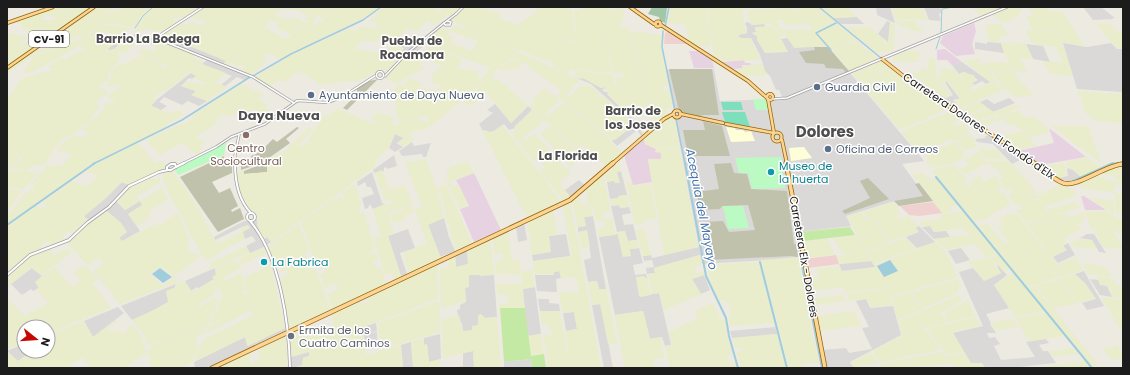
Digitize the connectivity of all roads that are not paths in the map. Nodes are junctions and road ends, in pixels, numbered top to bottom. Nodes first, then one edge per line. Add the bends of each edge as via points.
1 (53, 7) edge
2 (93, 7) edge
3 (203, 7) edge
4 (463, 7) edge
5 (631, 7) edge
6 (1007, 7) edge
7 (448, 21) junction
8 (7, 23) edge
9 (444, 24) junction
10 (882, 59) junction
11 (7, 68) edge
12 (392, 69) junction
13 (383, 73) junction
14 (376, 76) junction
15 (385, 76) junction
16 (378, 78) junction
17 (365, 81) junction
18 (771, 98) junction
19 (294, 102) junction
20 (673, 114) junction
21 (681, 115) junction
22 (775, 133) junction
23 (238, 135) junction
24 (782, 140) junction
25 (778, 141) junction
26 (784, 146) junction
27 (1123, 164) edge
28 (175, 165) junction
29 (167, 167) junction
30 (168, 170) junction
31 (159, 172) junction
32 (247, 209) junction
33 (252, 213) junction
34 (247, 216) junction
35 (255, 218) junction
36 (250, 221) junction
37 (255, 225) junction
38 (7, 275) edge
39 (287, 332) junction
40 (212, 368) edge
41 (290, 368) edge
42 (825, 368) edge

1 - 8 main road
2 - 11 main road, CV-91
3 - 19 street via 160,35 158,39 253,77
4 - 7 street
5 - 18 main road
6 - 10 street
7 - 9 street
7 - 9 street via 452,22 451,24
9 - 12 street via 406,54
10 - 18 street via 785,99
10 - 27 main road, Carretera Dolores - El Fondó d'Elx via 906,78 1064,183 1072,183 1112,165
12 - 13 street
12 - 15 street
13 - 14 street
13 - 15 street
14 - 16 street
14 - 17 street
15 - 16 street
16 - 17 street
17 - 19 street via 335,100
18 - 22 main road
19 - 23 street via 265,124
20 - 21 main road via 676,117
20 - 21 main road via 676,111
20 - 39 main road via 570,200
21 - 22 main road
22 - 24 main road, Carretera Elx - Dolores via 780,134
22 - 25 main road via 774,139
23 - 28 street
23 - 32 street via 235,182
24 - 25 main road
24 - 26 main road, Carretera Elx - Dolores
25 - 26 main road
26 - 42 main road, Carretera Elx - Dolores
28 - 29 street
28 - 30 street via 173,170
29 - 30 street
29 - 31 street
30 - 31 street
31 - 38 street via 130,186 69,240 30,256
32 - 33 street
32 - 34 street
33 - 34 street
33 - 35 street
34 - 36 street via 246,219
35 - 36 street
35 - 37 street
36 - 37 street
37 - 39 street via 271,259
39 - 40 main road
39 - 41 street

